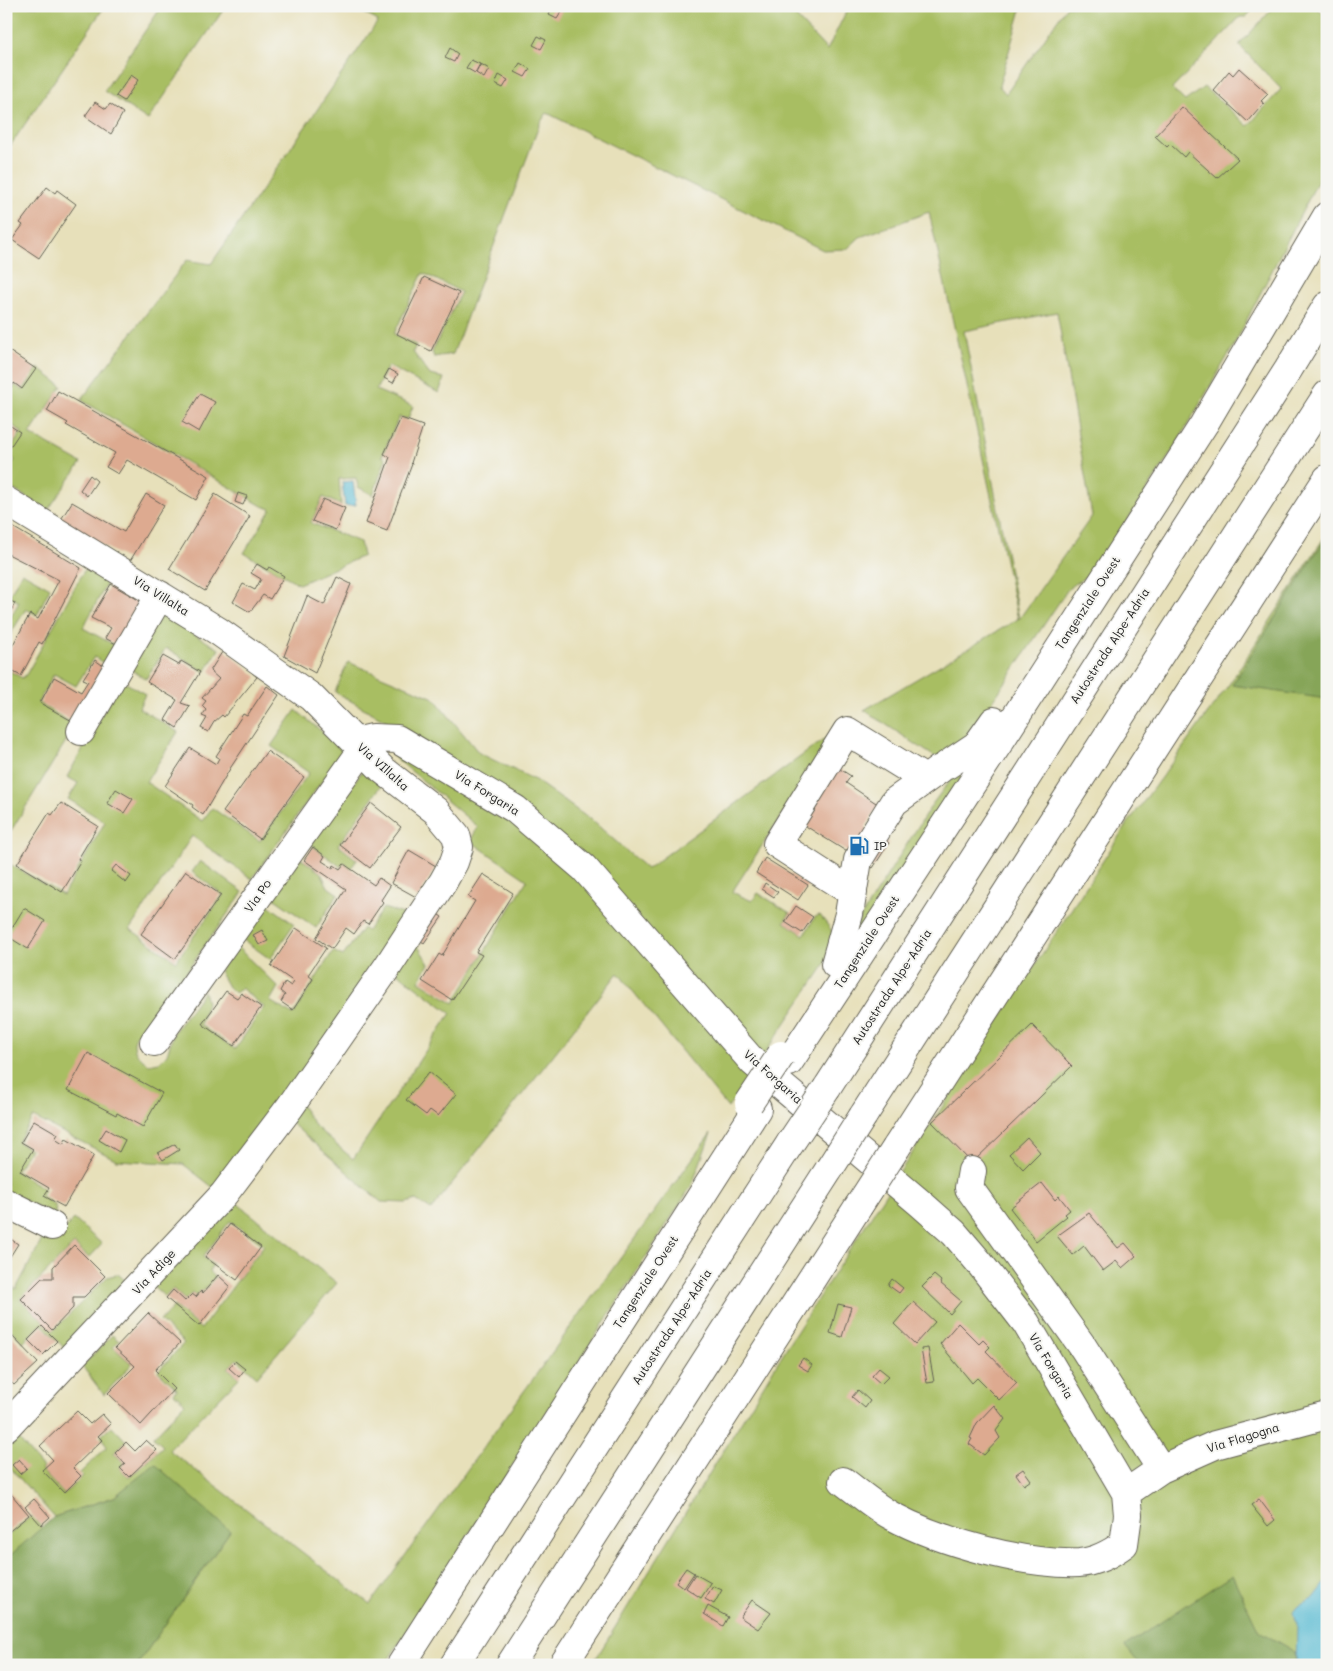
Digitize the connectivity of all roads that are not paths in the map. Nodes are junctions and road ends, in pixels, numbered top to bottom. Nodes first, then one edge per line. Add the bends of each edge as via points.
1 (1327, 216) edge
2 (1327, 306) edge
3 (1327, 395) edge
4 (1327, 479) edge
5 (6, 501) edge
6 (1327, 503) edge
7 (1274, 564) junction
8 (1098, 586) junction
9 (160, 595) junction
10 (311, 697) joint
11 (81, 732) dead end
12 (359, 745) junction
13 (936, 772) junction
14 (456, 835) joint
15 (853, 893) junction
16 (154, 1042) dead end
17 (785, 1058) junction
18 (972, 1171) dead end
19 (6, 1203) edge
20 (52, 1226) dead end
21 (1327, 1415) edge
22 (6, 1427) edge
23 (1161, 1469) junction
24 (843, 1481) dead end
25 (1126, 1493) junction
26 (401, 1665) edge
27 (454, 1665) edge
28 (510, 1665) edge
29 (563, 1665) edge

1 - 8 main road, Tangenziale Ovest via 1204,424
2 - 27 main road, Autostrada Alpe-Adria, bridge
3 - 28 main road, bridge
4 - 7 main road
5 - 9 main road, Via Villalta
6 - 7 main road
7 - 29 main road, bridge
8 - 13 main road via 1057,623 977,745
8 - 17 main road, Tangenziale Ovest via 1000,741
9 - 10 main road, Via Villalta via 264,662
9 - 11 main road
10 - 12 main road, Via VIllalta
12 - 14 main road, Via VIllalta via 383,770 436,811
12 - 16 main road, Via Po
12 - 25 main road, Via Forgaria via 373,738 397,740 515,809 584,868 753,1062 954,1233 1026,1323
13 - 15 main road via 894,802 858,860
13 - 15 main road via 847,731 777,844
14 - 22 main road, Via Adige via 457,854 443,882 290,1107 224,1194
15 - 17 main road via 831,976
17 - 26 main road, Tangenziale Ovest via 753,1106 714,1176
18 - 23 main road via 969,1188 1083,1347
19 - 20 main road
21 - 23 main road, Via Flagogna via 1215,1445
23 - 25 main road
24 - 25 main road, Via Forgaria via 890,1515 946,1538 1031,1559 1080,1563 1108,1555 1124,1544 1128,1515

